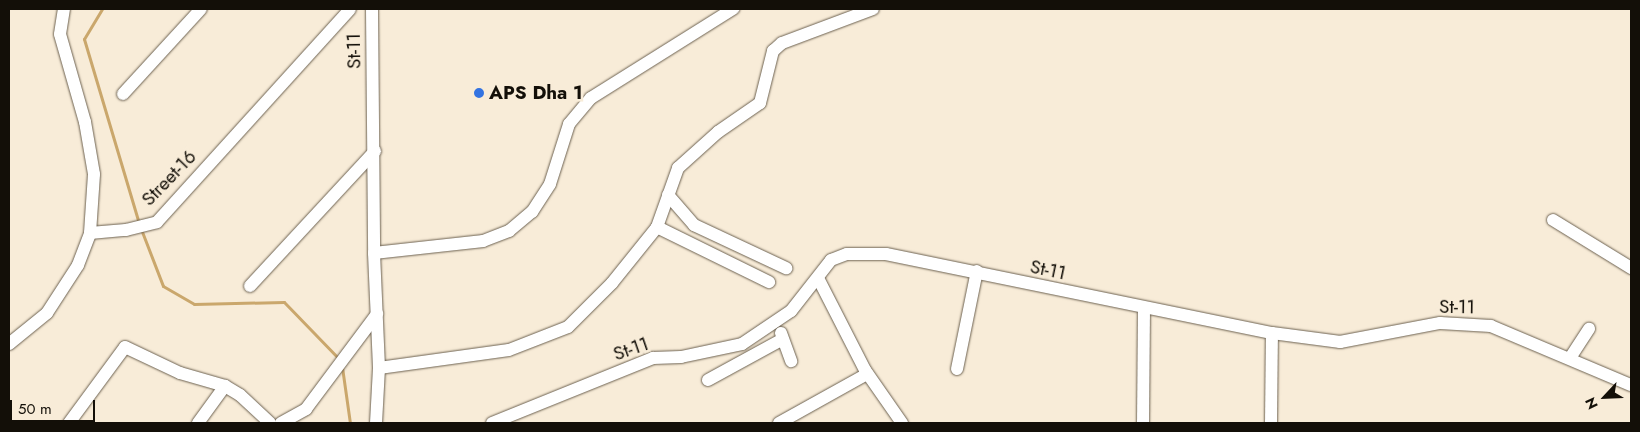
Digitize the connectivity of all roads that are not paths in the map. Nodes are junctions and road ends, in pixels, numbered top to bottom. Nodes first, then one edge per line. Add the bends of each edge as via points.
1 (64, 9) edge
2 (201, 9) edge
3 (350, 9) edge
4 (372, 9) edge
5 (733, 9) edge
6 (873, 9) edge
7 (123, 94) dead end
8 (375, 151) junction
9 (668, 195) junction
10 (1553, 220) dead end
11 (657, 227) junction
12 (90, 234) junction
13 (374, 253) junction
14 (786, 268) dead end
15 (1631, 268) edge
16 (977, 271) junction
17 (819, 280) junction
18 (769, 282) dead end
19 (250, 286) dead end
20 (1144, 308) junction
21 (377, 314) junction
22 (776, 321) junction
23 (1589, 329) dead end
24 (1272, 333) junction
25 (783, 339) junction
26 (9, 344) edge
27 (1570, 358) junction
28 (791, 361) dead end
29 (379, 368) junction
30 (957, 369) dead end
31 (867, 374) junction
32 (708, 380) dead end
33 (1631, 385) edge
34 (225, 386) junction
35 (69, 423) edge
36 (198, 423) edge
37 (270, 423) edge
38 (281, 423) edge
39 (376, 423) edge
40 (492, 423) edge
41 (780, 423) edge
42 (902, 423) edge
43 (1143, 423) edge
44 (1271, 423) edge

1 - 12 street via 60,34 85,122 94,174
2 - 7 street
3 - 12 street, Street-16 via 157,222
4 - 8 street, St-11
5 - 13 street via 590,98 569,124 550,184 532,212 508,232 483,241
6 - 9 street via 782,43 773,51 760,103 718,132 678,168
8 - 13 street, St-11
8 - 19 street
9 - 11 street
9 - 14 street via 694,225
10 - 15 street
11 - 18 street
11 - 29 street via 612,283 568,327 509,350
12 - 26 street via 78,265 47,313
13 - 21 street, St-11
16 - 17 street, St-11 via 886,254 847,254 831,260
16 - 20 street, St-11 via 1014,282
16 - 30 street
17 - 22 street, St-11 via 791,311
17 - 31 street
20 - 24 street, St-11
20 - 43 street
21 - 29 street, St-11
21 - 38 street via 306,409
22 - 25 street
22 - 40 street, St-11 via 742,344 681,357 653,358
23 - 27 street
24 - 27 street, St-11 via 1340,342 1440,323 1491,326
24 - 44 street
25 - 28 street
25 - 32 street
27 - 33 street, St-11
29 - 39 street, St-11
31 - 41 street
31 - 42 street
34 - 35 street via 180,374 124,347
34 - 36 street
34 - 37 street via 240,395

